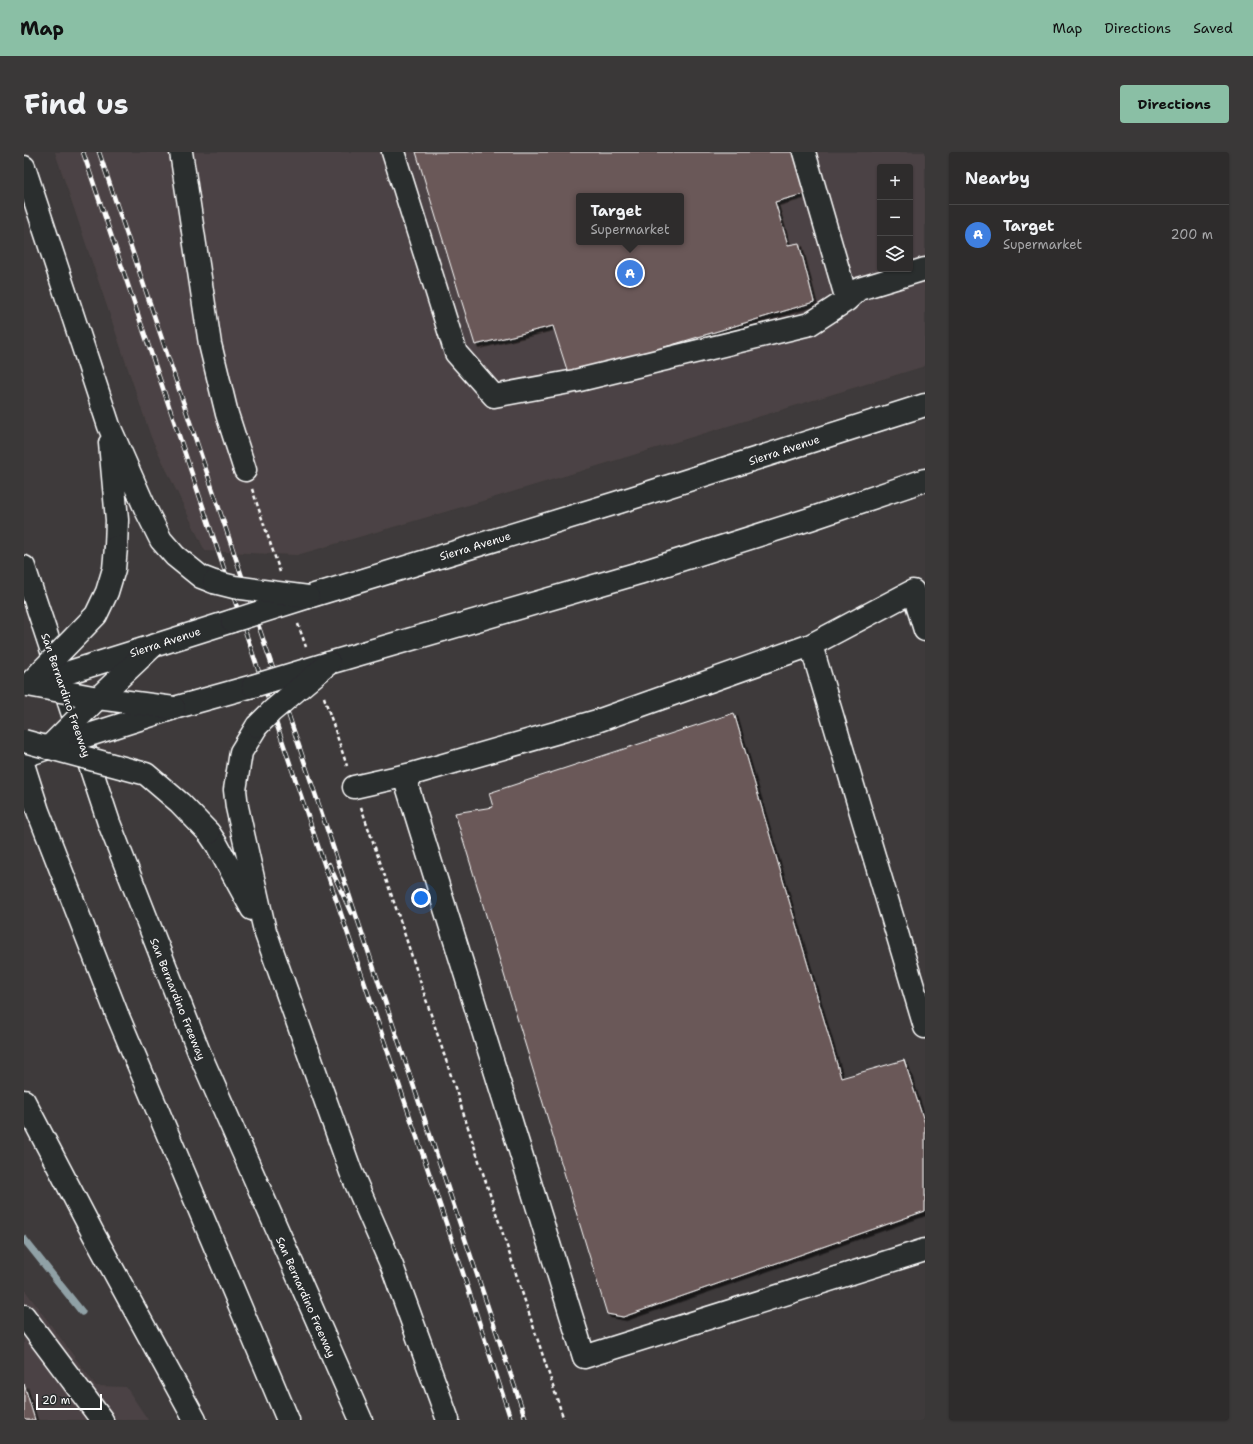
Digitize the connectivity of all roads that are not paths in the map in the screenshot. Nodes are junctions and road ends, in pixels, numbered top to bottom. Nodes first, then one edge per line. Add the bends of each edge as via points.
1 (181, 152) edge
2 (393, 152) edge
3 (804, 152) edge
4 (24, 167) edge
5 (925, 269) edge
6 (847, 300) junction
7 (925, 405) edge
8 (109, 426) junction
9 (245, 470) road end
10 (925, 480) edge
11 (24, 567) edge
12 (308, 596) junction
13 (925, 630) edge
14 (811, 645) junction
15 (153, 646) junction
16 (329, 663) junction
17 (25, 687) edge
18 (98, 698) junction
19 (174, 708) junction
20 (24, 741) edge
21 (48, 748) junction
22 (24, 756) edge
23 (24, 766) edge
24 (404, 776) junction
25 (354, 787) road end
26 (265, 931) junction
27 (925, 1027) edge
28 (24, 1101) edge
29 (925, 1250) edge
30 (24, 1316) edge
31 (102, 1420) edge
32 (195, 1420) edge
33 (288, 1420) edge
34 (361, 1420) edge
35 (448, 1420) edge

1 - 9 main road via 210,344 227,414
2 - 6 main road via 456,353 494,396 575,381 810,324
3 - 6 main road
4 - 8 main road
5 - 6 main road via 859,289
7 - 12 main road, Sierra Avenue via 616,503
8 - 12 main road, bridge via 161,540 175,556 201,576 214,582
8 - 17 main road, bridge via 117,520 114,569 107,592 96,615
10 - 16 main road via 639,573
11 - 34 main road, San Bernardino Freeway via 110,824 198,1052
12 - 15 main road, Sierra Avenue, bridge
13 - 14 main road via 913,591
14 - 24 main road via 597,721
14 - 27 main road
15 - 17 main road, Sierra Avenue, bridge
15 - 18 main road, bridge
16 - 19 main road, bridge
16 - 26 main road, bridge via 272,711 258,726 241,752 235,790
17 - 18 main road, bridge
18 - 19 main road, bridge
18 - 21 main road, bridge
19 - 21 main road, bridge
20 - 21 main road, bridge
21 - 22 main road
21 - 23 main road
21 - 26 main road, bridge via 146,774 180,802 217,845
23 - 33 main road via 38,811 117,1014
24 - 25 main road
24 - 29 main road via 584,1358
26 - 35 main road via 350,1172 392,1266
28 - 32 main road
30 - 31 main road

